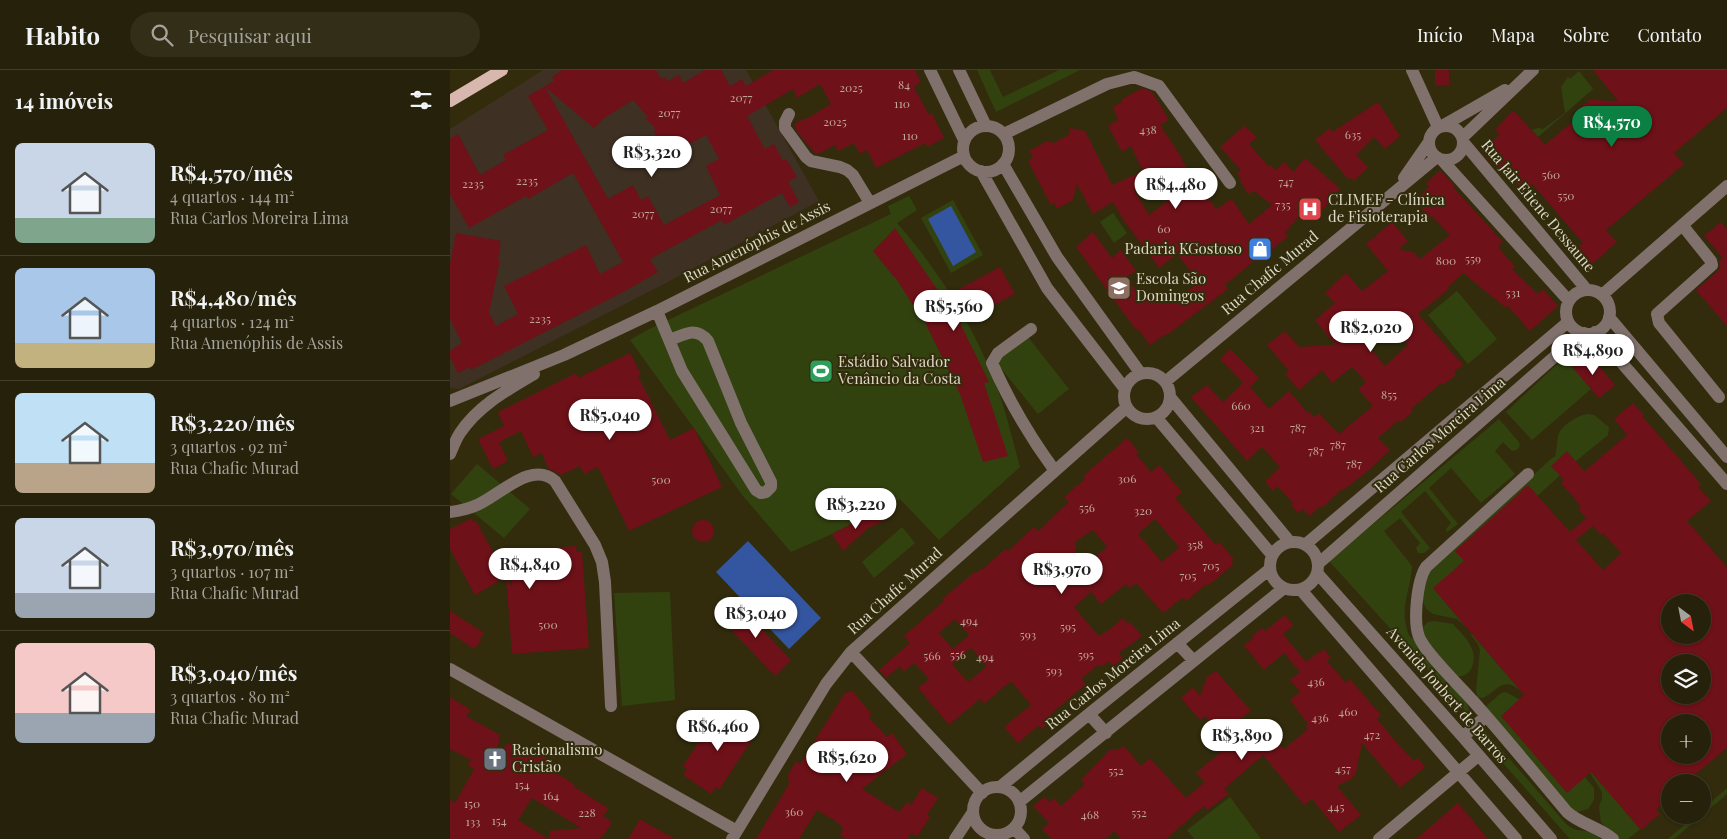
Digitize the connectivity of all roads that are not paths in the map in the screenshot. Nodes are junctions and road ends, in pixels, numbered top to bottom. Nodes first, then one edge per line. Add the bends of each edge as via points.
1 (502, 70) edge
2 (930, 70) edge
3 (959, 70) edge
4 (1412, 70) edge
5 (1533, 70) edge
6 (1522, 80) junction
7 (450, 101) edge
8 (789, 114) dead end
9 (986, 126) junction
10 (1441, 126) junction
11 (1004, 134) junction
12 (964, 140) junction
13 (1464, 140) junction
14 (1429, 142) junction
15 (964, 156) junction
16 (1439, 159) junction
17 (1003, 164) junction
18 (981, 171) junction
19 (1230, 182) dead end
20 (1727, 186) edge
21 (1396, 190) junction
22 (870, 203) junction
23 (1683, 226) junction
24 (1587, 290) junction
25 (1602, 295) junction
26 (1569, 301) junction
27 (657, 311) junction
28 (1609, 317) junction
29 (1568, 322) junction
30 (1031, 329) dead end
31 (1590, 333) junction
32 (670, 340) junction
33 (564, 355) junction
34 (1141, 374) junction
35 (1165, 382) junction
36 (1125, 388) junction
37 (1170, 397) junction
38 (1719, 397) dead end
39 (450, 401) edge
40 (1127, 407) junction
41 (1156, 417) junction
42 (450, 454) edge
43 (1727, 457) edge
44 (1055, 471) junction
45 (1528, 474) dead end
46 (1727, 484) edge
47 (450, 512) edge
48 (1290, 542) junction
49 (1306, 544) junction
50 (1272, 555) junction
51 (1318, 568) junction
52 (1270, 569) junction
53 (1284, 588) junction
54 (1301, 590) junction
55 (1177, 643) junction
56 (851, 652) junction
57 (1194, 661) junction
58 (450, 669) edge
59 (611, 706) dead end
60 (1089, 714) junction
61 (1486, 716) junction
62 (1106, 733) junction
63 (1463, 736) junction
64 (1478, 756) junction
65 (1458, 772) junction
66 (1000, 787) junction
67 (982, 793) junction
68 (1019, 802) junction
69 (973, 812) junction
70 (1014, 828) junction
71 (734, 835) edge
72 (995, 837) edge
73 (955, 839) edge
74 (1024, 839) edge
75 (1379, 839) edge
76 (1516, 839) edge
77 (1551, 839) edge
78 (1613, 839) edge

1 - 7 main road
2 - 12 street
3 - 9 street
4 - 10 street
5 - 6 street
6 - 10 street
6 - 13 street
8 - 22 street via 785,128 806,157 847,170
9 - 11 street via 993,126
9 - 12 street via 973,130
10 - 13 street via 1456,128
10 - 14 street via 1430,136
11 - 17 street via 1009,150
11 - 19 street via 1107,84 1134,77 1159,86
12 - 15 street
13 - 16 street via 1457,157
13 - 24 street, Rua Jair Etiene Dessaune
14 - 16 street via 1429,148
14 - 21 street, Rua Chafic Murad
15 - 18 street via 968,163
15 - 22 street, Rua Amenóphis de Assis
16 - 21 street, Rua Chafic Murad
16 - 26 street
17 - 18 street via 989,172
17 - 34 street via 1057,257
18 - 36 street via 1047,288
20 - 23 street
21 - 35 street, Rua Chafic Murad
22 - 27 street, Rua Amenóphis de Assis
23 - 25 street
23 - 38 street via 1712,265 1657,314 1659,324
24 - 25 street
24 - 26 street
25 - 28 street via 1610,308
26 - 29 street via 1566,309
27 - 32 street
27 - 33 street, Rua Amenóphis de Assis
28 - 31 street via 1606,325
28 - 43 street
29 - 31 street via 1577,331
29 - 49 street, Rua Carlos Moreira Lima
30 - 44 street via 998,353 992,363 1008,397
31 - 46 street
31 - 51 street, Rua Carlos Moreira Lima via 1562,350
32 - 32 street via 682,371 756,490 766,492 771,482 741,423 708,341 695,332
33 - 39 street, Rua Amenóphis de Assis
33 - 42 street, Rua Amenóphis de Assis via 474,414 459,434
34 - 35 street via 1150,373
34 - 36 street
35 - 37 street
36 - 40 street
37 - 41 street via 1166,409
37 - 48 street
40 - 41 street via 1139,418
40 - 44 street, Rua Chafic Murad
41 - 50 street
44 - 56 street, Rua Chafic Murad
45 - 61 street via 1426,567 1418,587 1417,629 1424,647
47 - 59 street via 478,505 516,480 540,474 555,481 602,562
48 - 49 street
48 - 50 street
49 - 51 street via 1315,552
50 - 52 street
51 - 54 street via 1314,581
51 - 63 street, Avenida Joubert de Barros
52 - 53 street via 1274,580
52 - 55 street, Rua Carlos Moreira Lima
53 - 54 street
53 - 57 street
54 - 65 street
55 - 57 street
55 - 60 street, Rua Carlos Moreira Lima
56 - 67 street
56 - 71 street, Rua Chafic Murad via 826,684
57 - 62 street
58 - 71 street
60 - 62 street
60 - 66 street, Rua Carlos Moreira Lima
61 - 63 street
61 - 78 street via 1567,812
62 - 68 street
63 - 64 street, Avenida Joubert de Barros
64 - 65 street
64 - 77 street, Avenida Joubert de Barros
65 - 75 street
65 - 76 street
66 - 67 street
66 - 68 street via 1015,795
67 - 69 street
68 - 70 street via 1021,811
69 - 72 street via 980,828
69 - 73 street
70 - 72 street
70 - 74 street

